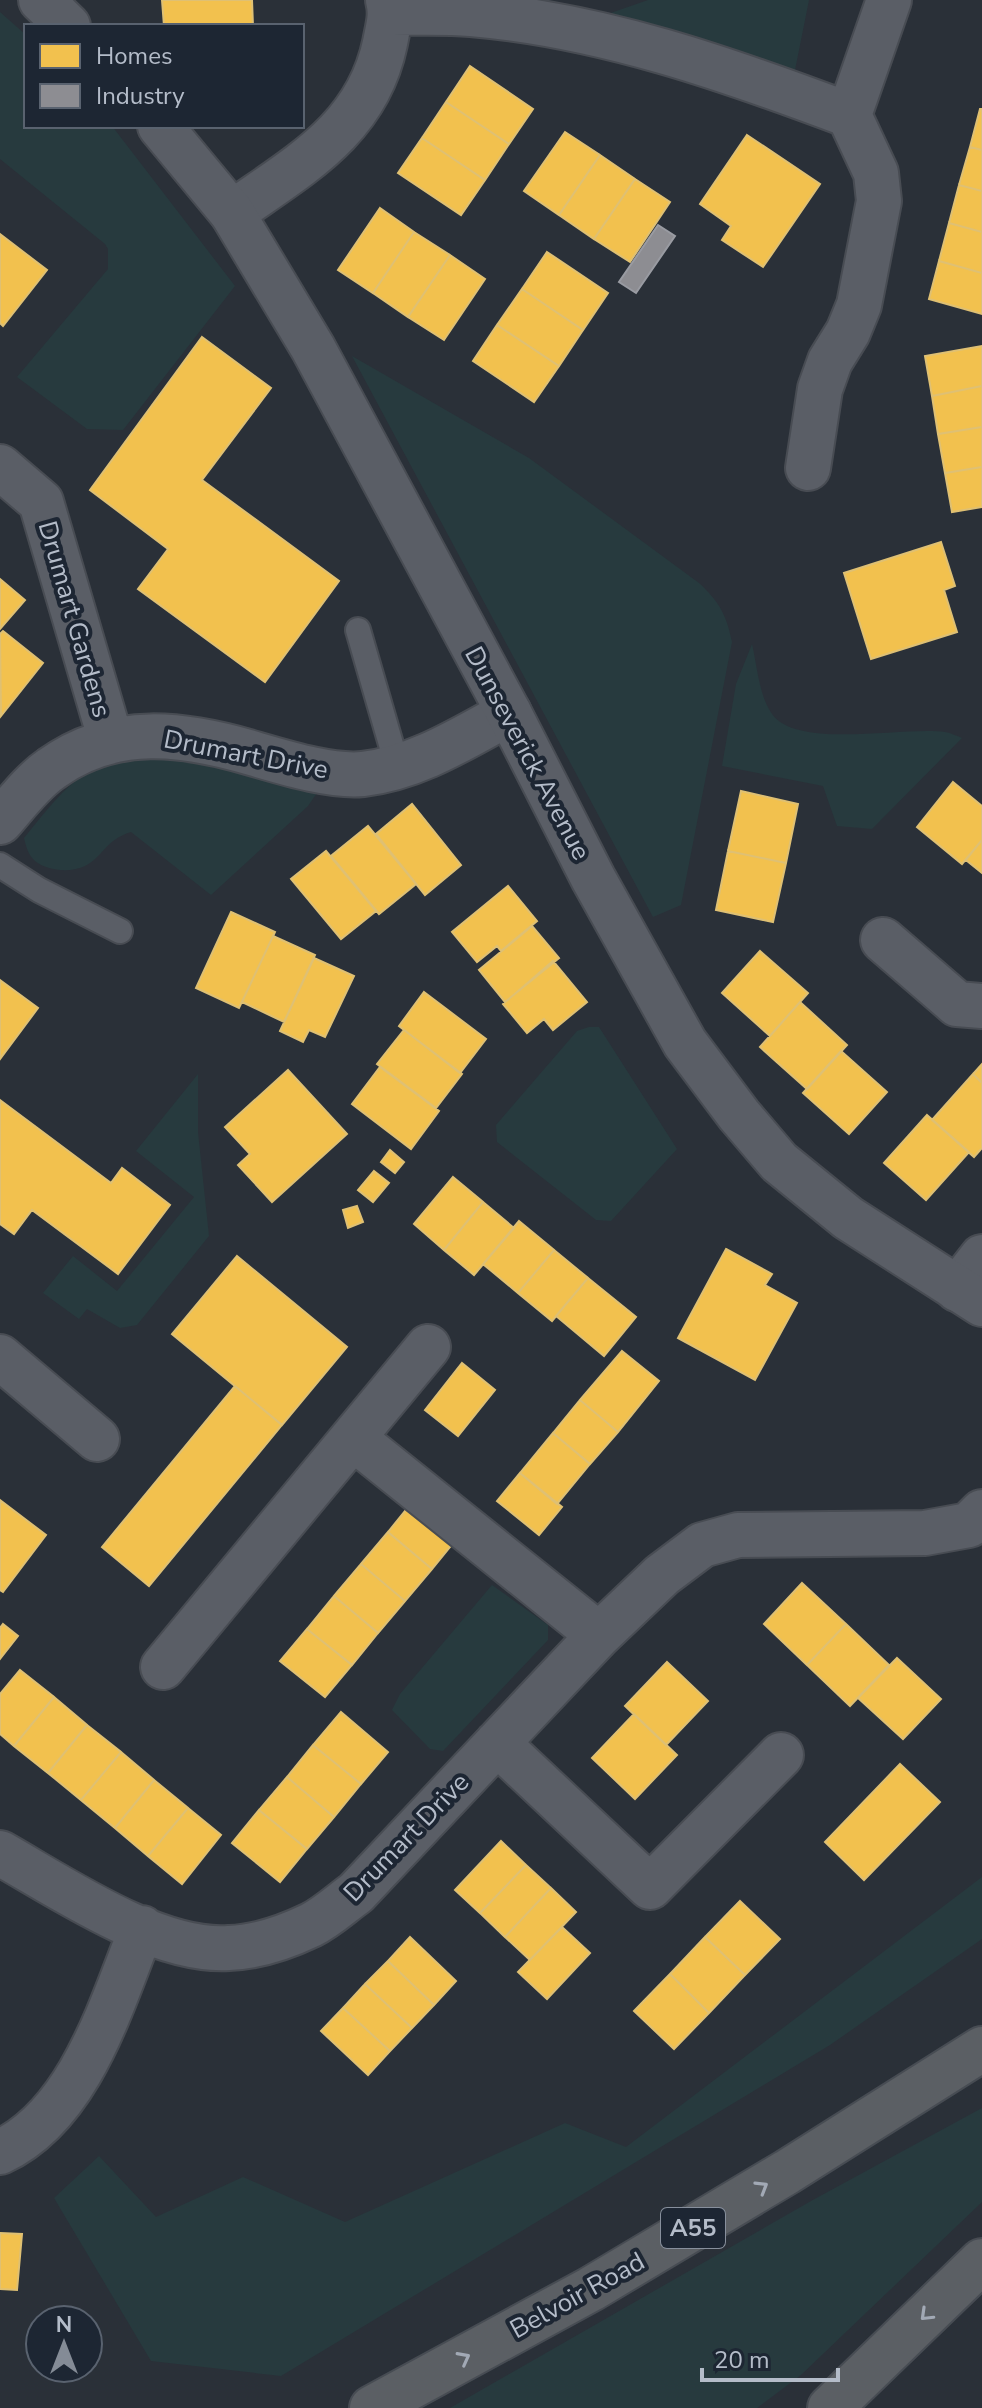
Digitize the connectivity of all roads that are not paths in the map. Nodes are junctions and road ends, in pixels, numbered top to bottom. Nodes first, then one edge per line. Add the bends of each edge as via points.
1 (41, 0) edge
2 (889, 0) edge
3 (390, 6) edge
4 (66, 24) edge
5 (849, 115) junction
6 (162, 128) edge
7 (232, 213) junction
8 (0, 467) edge
9 (808, 468) dead end
10 (358, 630) dead end
11 (509, 713) junction
12 (111, 741) junction
13 (397, 765) junction
14 (0, 822) edge
15 (0, 865) edge
16 (120, 931) dead end
17 (883, 940) dead end
18 (982, 1006) edge
19 (974, 1283) edge
20 (428, 1347) dead end
21 (0, 1357) edge
22 (353, 1438) junction
23 (97, 1439) dead end
24 (982, 1512) edge
25 (599, 1635) junction
26 (163, 1667) dead end
27 (497, 1743) junction
28 (781, 1755) dead end
29 (0, 1853) edge
30 (142, 1928) junction
31 (982, 2049) edge
32 (0, 2152) edge
33 (982, 2261) edge
34 (372, 2408) edge
35 (830, 2408) edge

1 - 4 street
2 - 5 street
3 - 5 street via 567,28 681,56
3 - 7 street via 381,60 358,108 326,146
5 - 9 street via 876,173 879,201 859,305 820,389
6 - 7 street, Dunseverick Avenue
7 - 11 street, Dunseverick Avenue via 313,348
8 - 12 street, Drumart Gardens via 41,502
10 - 13 lane
11 - 13 street, Drumart Drive via 427,757
11 - 19 street, Dunseverick Avenue via 685,1043 739,1115 779,1162 848,1218
12 - 13 street, Drumart Drive via 136,735 184,737 302,768 362,774
12 - 14 street, Drumart Drive via 50,769
15 - 16 lane
17 - 18 street via 957,1004
20 - 22 street
21 - 23 street
22 - 25 street
22 - 26 street
24 - 25 street, Drumart Drive via 969,1525 925,1533 738,1535 702,1545
25 - 27 street, Drumart Drive
27 - 28 street via 650,1887
27 - 30 street, Drumart Drive via 356,1893 314,1924 267,1942 228,1949 176,1942
29 - 30 street, Drumart Drive
30 - 32 street via 83,2066 58,2107 20,2143
34 -> 31 highway, Belvoir Road / A55 via 591,2289
33 -> 35 highway

